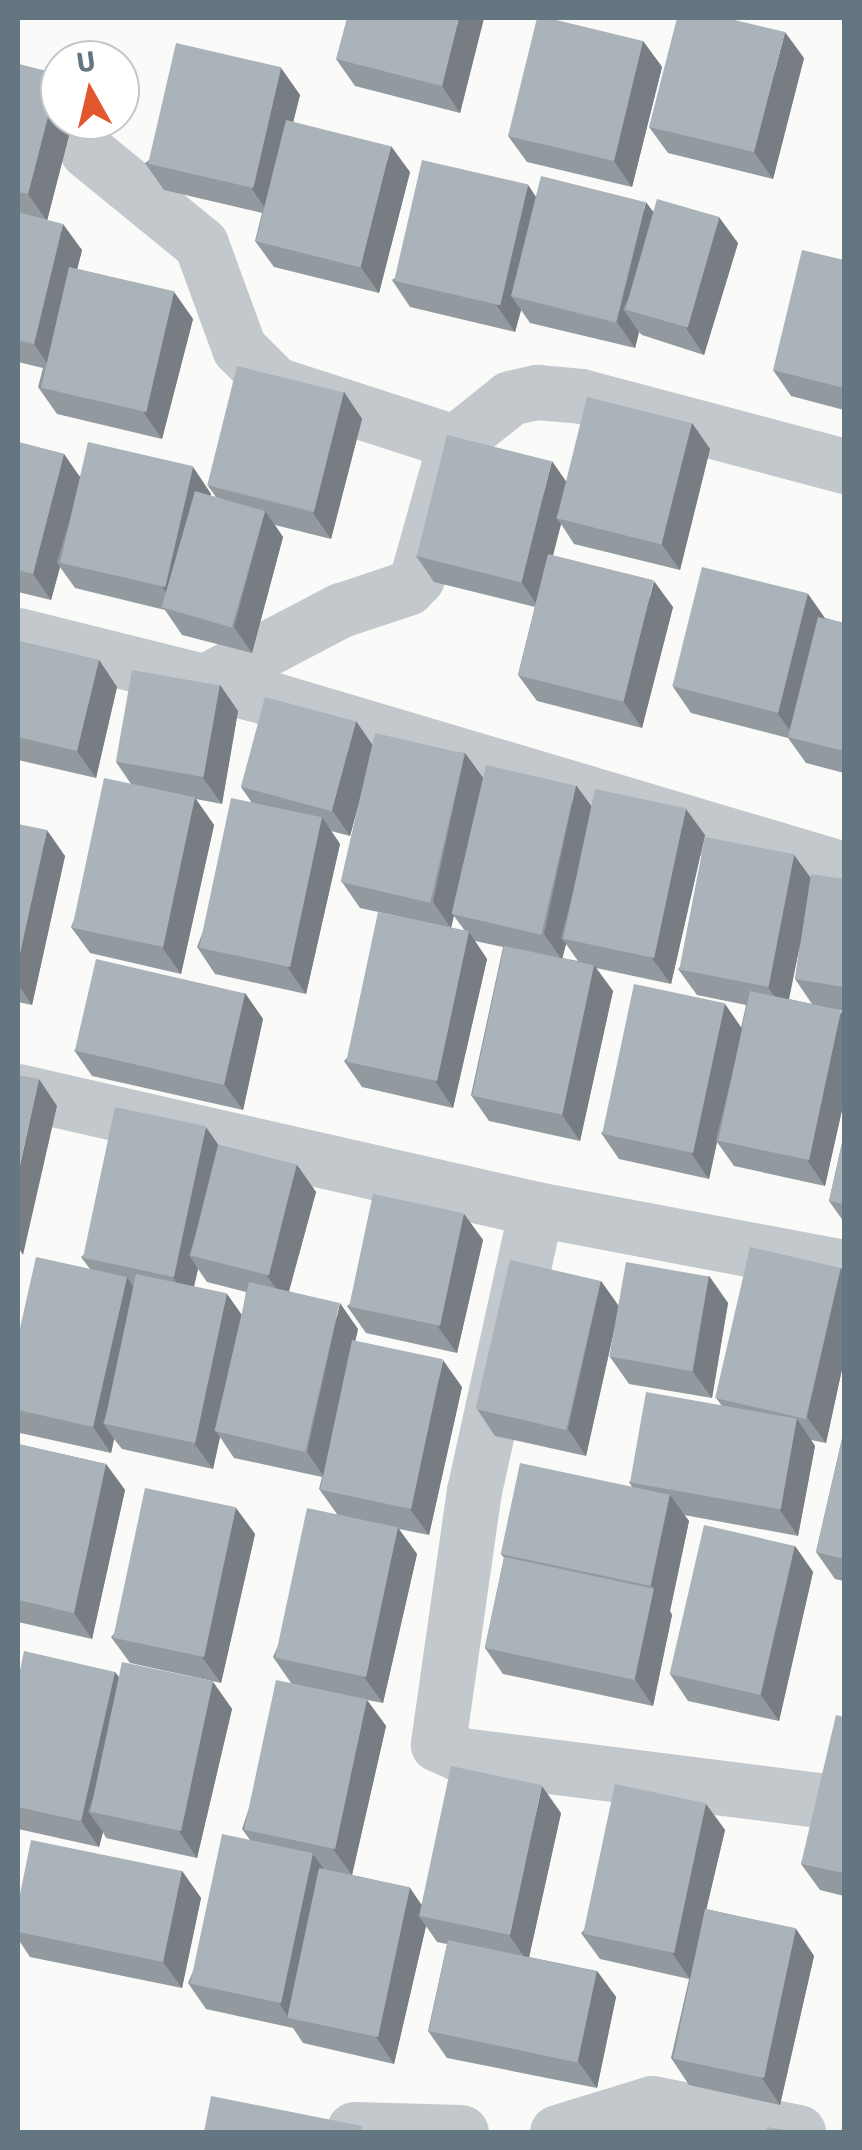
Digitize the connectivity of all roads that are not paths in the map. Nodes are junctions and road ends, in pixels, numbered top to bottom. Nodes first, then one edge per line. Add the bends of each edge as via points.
1 (87, 152) dead end
2 (455, 442) junction
3 (844, 466) edge
4 (18, 636) edge
5 (204, 682) junction
6 (844, 869) edge
7 (18, 1091) edge
8 (536, 1208) junction
9 (844, 1267) edge
10 (840, 1803) edge
11 (354, 2129) edge
12 (461, 2132) edge
13 (557, 2132) edge
14 (798, 2132) edge

1 - 2 street via 201,244 238,348 276,384
2 - 3 street via 510,398 537,392 581,396
2 - 5 street via 416,578 407,588 342,610
4 - 5 street
5 - 6 street
7 - 8 street
8 - 9 street
8 - 10 street via 474,1490 438,1744 462,1754
11 - 12 street
13 - 14 street via 652,2103

